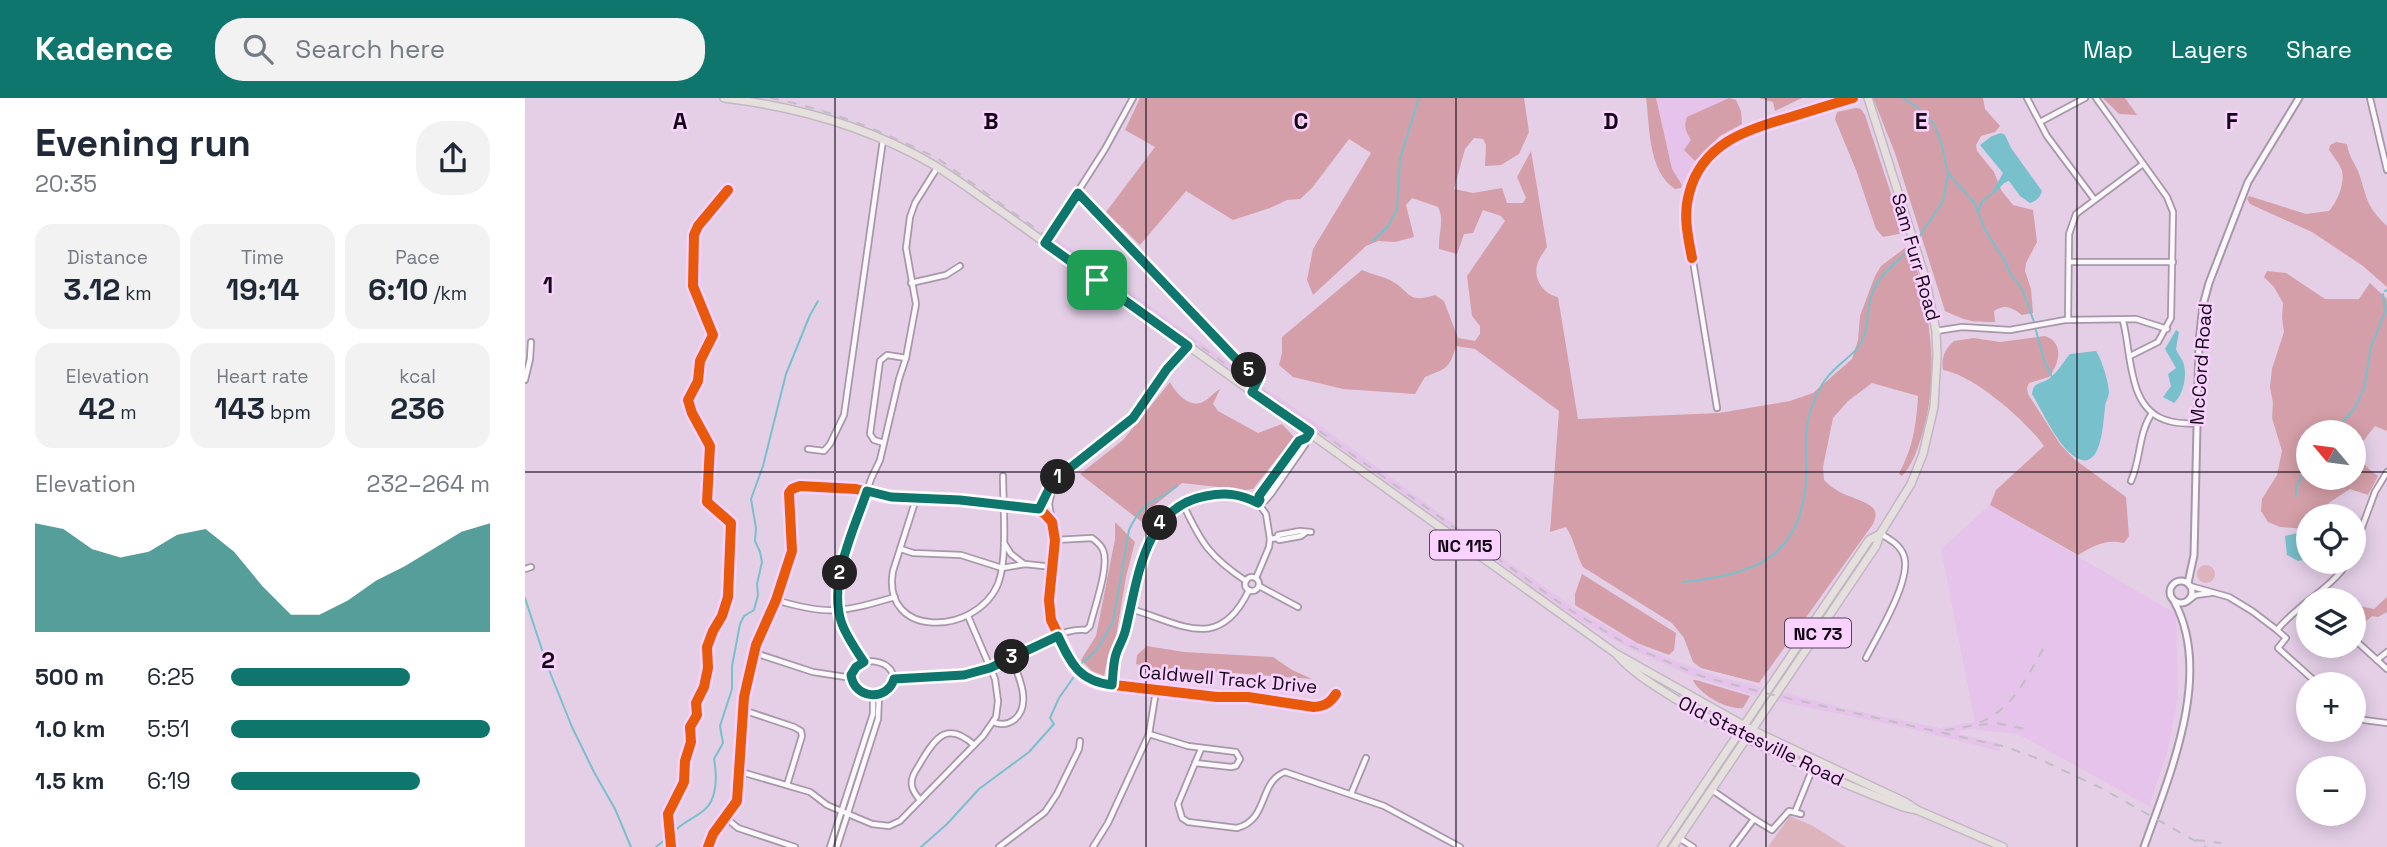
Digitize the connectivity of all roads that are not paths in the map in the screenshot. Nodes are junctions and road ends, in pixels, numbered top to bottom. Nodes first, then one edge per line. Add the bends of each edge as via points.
1 (724, 98) edge
2 (1133, 98) edge
3 (1853, 98) edge
4 (1868, 98) edge
5 (2027, 98) edge
6 (2085, 98) edge
7 (2097, 98) edge
8 (2299, 98) edge
9 (2370, 98) edge
10 (2040, 121) junction
11 (883, 139) junction
12 (2143, 163) junction
13 (937, 168) junction
14 (2387, 170) edge
15 (1078, 193) junction
16 (2094, 199) junction
17 (1045, 243) junction
18 (2069, 262) junction
19 (2173, 262) junction
20 (960, 266) dead end
21 (911, 283) junction
22 (2069, 320) junction
23 (2123, 321) junction
24 (2167, 329) junction
25 (1936, 331) junction
26 (531, 342) dead end
27 (1188, 346) junction
28 (2130, 356) junction
29 (906, 358) junction
30 (525, 380) edge
31 (1252, 392) junction
32 (1717, 408) dead end
33 (2152, 413) junction
34 (2197, 424) junction
35 (1308, 435) junction
36 (884, 443) junction
37 (808, 449) dead end
38 (2387, 472) edge
39 (1003, 477) dead end
40 (2131, 481) dead end
41 (1054, 483) junction
42 (867, 491) junction
43 (916, 499) junction
44 (1259, 502) junction
45 (1183, 504) junction
46 (1003, 505) junction
47 (1039, 509) junction
48 (2366, 516) edge
49 (1052, 522) junction
50 (1308, 532) dead end
51 (1880, 534) junction
52 (1273, 538) junction
53 (1055, 540) junction
54 (1003, 541) junction
55 (901, 549) junction
56 (1025, 564) junction
57 (1002, 568) junction
58 (1053, 568) junction
59 (2337, 574) edge
60 (1256, 578) junction
61 (1246, 581) junction
62 (2186, 583) junction
63 (1259, 586) junction
64 (2323, 588) edge
65 (1249, 590) junction
66 (2212, 593) junction
67 (895, 597) junction
68 (776, 600) junction
69 (2174, 601) junction
70 (2187, 601) junction
71 (1298, 607) dead end
72 (1131, 609) junction
73 (2296, 610) edge
74 (839, 611) junction
75 (968, 616) junction
76 (2182, 618) junction
77 (2277, 630) junction
78 (1058, 636) junction
79 (2366, 650) edge
80 (2387, 652) edge
81 (755, 653) junction
82 (1615, 653) junction
83 (1011, 657) junction
84 (1866, 659) dead end
85 (2377, 660) junction
86 (864, 662) junction
87 (990, 668) junction
88 (2387, 669) edge
89 (2305, 672) edge
90 (852, 678) junction
91 (894, 679) junction
92 (1112, 685) junction
93 (1156, 691) junction
94 (1336, 694) dead end
95 (876, 695) junction
96 (743, 710) junction
97 (2366, 720) edge
98 (993, 722) junction
99 (2387, 723) edge
100 (1743, 725) junction
101 (1752, 730) junction
102 (1737, 733) junction
103 (1149, 734) junction
104 (1747, 738) junction
105 (1080, 741) dead end
106 (974, 745) junction
107 (1202, 748) junction
108 (1366, 758) dead end
109 (1195, 763) junction
110 (1812, 770) junction
111 (738, 771) junction
112 (1831, 777) junction
113 (787, 785) junction
114 (1878, 789) junction
115 (1712, 790) junction
116 (1351, 794) junction
117 (921, 800) junction
118 (1916, 810) junction
119 (844, 812) junction
120 (726, 818) junction
121 (1754, 819) junction
122 (769, 838) junction
123 (1679, 838) junction
124 (1007, 842) junction
125 (708, 847) edge
126 (766, 847) edge
127 (795, 847) edge
128 (830, 847) edge
129 (837, 847) edge
130 (999, 847) edge
131 (1011, 847) edge
132 (1093, 847) edge
133 (1460, 847) edge
134 (1662, 847) edge
135 (1673, 847) edge
136 (1693, 847) edge
137 (1733, 847) edge
138 (2003, 847) edge
139 (2144, 847) edge

1 - 11 main road, Old Statesville Road / NC 115 via 811,114
2 - 15 street
3 - 32 street via 1730,138 1694,179 1686,225
4 - 25 main road, Sam Furr Road / NC 73 via 1925,277
5 - 10 street
6 - 10 street
7 - 12 street
8 - 34 street, McCord Road via 2248,182 2209,283 2200,324
9 - 14 street
10 - 16 street
11 - 13 main road, Old Statesville Road / NC 115
11 - 37 street via 844,415 824,451
12 - 16 street
12 - 19 street via 2173,212
13 - 17 main road, Old Statesville Road / NC 115
13 - 21 street via 910,217 906,248
15 - 17 street
15 - 31 street via 1259,378
16 - 18 street via 2076,214 2071,225
17 - 27 main road, Old Statesville Road / NC 115
18 - 19 street
18 - 22 street
19 - 24 street
20 - 21 street via 946,275
21 - 29 street via 916,304
22 - 23 street
22 - 25 street via 2010,330 1962,327
23 - 24 street via 2144,320
23 - 28 street
24 - 28 street via 2158,342
25 - 51 main road, Sam Furr Road / NC 73 via 1936,391 1927,439 1911,484
26 - 30 street
27 - 31 main road, Old Statesville Road / NC 115
27 - 41 street via 1133,418
28 - 33 street via 2139,394
29 - 36 street
29 - 36 street via 887,355 880,361 870,434
31 - 35 main road, Old Statesville Road / NC 115
33 - 34 street via 2171,422
33 - 40 street via 2144,426
34 - 62 street, McCord Road via 2194,555
35 - 44 street via 1265,501
35 - 82 main road, Old Statesville Road / NC 115
36 - 42 street
38 - 48 street
39 - 46 street
41 - 47 street
41 - 49 street, Caldwell Track Drive
42 - 43 street
42 - 68 street via 809,485 792,489 792,551
42 - 74 street via 838,580
43 - 46 street
43 - 55 street
44 - 45 street via 1231,493
44 - 52 street
45 - 61 street via 1216,560
45 - 72 street via 1168,513 1151,537
46 - 47 street
46 - 54 street
47 - 49 street
49 - 53 street, Caldwell Track Drive
50 - 52 street
51 - 84 street via 1899,547 1906,568
51 - 100 main road, Sam Furr Road / NC 73 via 1869,540
51 - 101 main road, Sam Furr Road / NC 73
52 - 60 street
53 - 58 street, Caldwell Track Drive
53 - 78 street via 1092,538 1103,548 1105,558 1090,626
54 - 56 street
54 - 57 street
55 - 57 street via 961,555
55 - 67 street via 892,579
56 - 57 street
56 - 58 street
57 - 75 street via 992,595
58 - 78 street, Caldwell Track Drive via 1049,600
59 - 64 street
60 - 61 street
60 - 63 street
61 - 65 street
62 - 66 street
62 - 69 street, McCord Road via 2174,583 2170,590
62 - 70 street, McCord Road via 2192,594
63 - 65 street
63 - 71 street
65 - 72 street via 1229,621 1208,629 1193,629
66 - 70 street
66 - 77 street via 2243,605
67 - 74 street
67 - 75 street via 907,613 930,623
68 - 74 street via 810,610
68 - 81 street
69 - 70 street
69 - 76 street, McCord Road
70 - 76 street, McCord Road
72 - 92 street via 1115,656
73 - 77 street
74 - 86 street
75 - 87 street
76 - 139 street, McCord Road via 2191,654 2183,725
77 - 89 street via 2286,638 2278,648
78 - 83 street
78 - 92 street, Caldwell Track Drive via 1074,667 1085,677
79 - 85 street
80 - 85 street
81 - 90 street via 813,672
81 - 96 street
82 - 100 main road, Old Statesville Road / NC 115
82 - 102 main road, Old Statesville Road / NC 115 via 1659,689
83 - 87 street
83 - 98 street via 1020,682 1022,708 1010,722
85 - 88 street
86 - 90 street
86 - 91 street via 885,665
87 - 91 street via 955,677
87 - 98 street via 998,701
90 - 95 street via 858,690
91 - 95 street via 889,689
92 - 93 street, Caldwell Track Drive
93 - 94 street, Caldwell Track Drive via 1314,707 1324,706
93 - 103 street
95 - 119 street via 878,719
96 - 111 street
96 - 113 street via 801,731
97 - 99 street
98 - 106 street
100 - 101 main road, Old Statesville Road / NC 115
100 - 102 main road, Sam Furr Road / NC 73
101 - 104 main road, Sam Furr Road / NC 73
101 - 114 main road, Old Statesville Road / NC 115
102 - 104 main road, Old Statesville Road / NC 115
102 - 134 main road, Sam Furr Road / NC 73
103 - 107 street
103 - 132 street
104 - 110 main road, Old Statesville Road / NC 115
104 - 115 main road, Sam Furr Road / NC 73
105 - 124 street via 1052,802
106 - 117 street
106 - 117 street via 953,733 936,740 912,780 913,791
107 - 109 street
107 - 109 street via 1236,752 1239,763 1231,767
108 - 116 street
109 - 116 street via 1178,804 1188,822 1245,826 1256,817 1273,779 1285,772
110 - 112 main road, Old Statesville Road / NC 115
110 - 121 street via 1798,813 1787,813 1772,830
111 - 113 street
111 - 120 street via 737,801
112 - 114 main road
112 - 118 main road, Old Statesville Road / NC 115
113 - 119 street via 810,792
114 - 118 main road, Old Statesville Road / NC 115
115 - 121 street
115 - 123 main road, Sam Furr Road / NC 73
116 - 133 street via 1392,810
117 - 119 street via 889,826
118 - 138 main road, Old Statesville Road / NC 115
119 - 128 street
119 - 129 street
120 - 122 street via 738,828
120 - 125 street
121 - 137 street
122 - 126 street
122 - 127 street
123 - 135 main road, Sam Furr Road / NC 73
123 - 136 street
124 - 130 street
124 - 131 street

